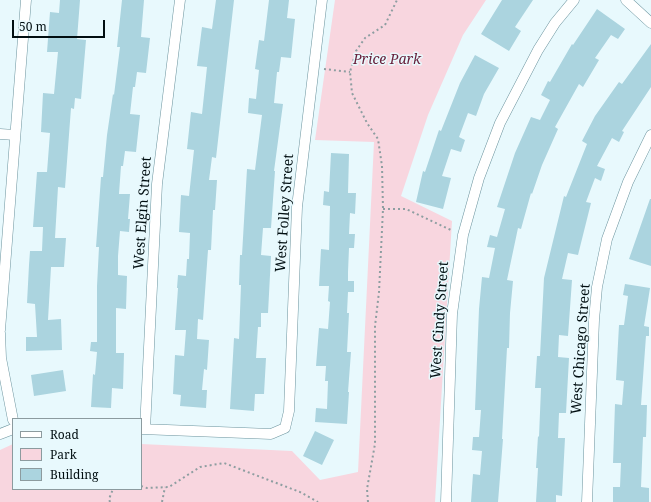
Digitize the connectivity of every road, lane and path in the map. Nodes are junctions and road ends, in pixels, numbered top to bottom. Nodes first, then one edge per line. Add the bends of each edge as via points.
1 (26, 0) edge
2 (180, 0) edge
3 (322, 0) edge
4 (397, 0) edge
5 (574, 0) edge
6 (626, 0) edge
7 (651, 23) edge
8 (314, 68) junction
9 (350, 72) junction
10 (0, 134) edge
11 (15, 135) junction
12 (651, 135) edge
13 (383, 209) junction
14 (463, 235) junction
15 (0, 304) edge
16 (0, 330) edge
17 (0, 334) edge
18 (13, 418) edge
19 (12, 429) edge
20 (143, 429) edge
21 (0, 434) edge
22 (142, 486) edge
23 (165, 487) junction
24 (113, 490) edge
25 (110, 502) edge
26 (162, 502) edge
27 (318, 502) edge
28 (368, 502) edge
29 (446, 502) edge
30 (587, 502) edge

1 - 11 street
2 - 20 street, West Elgin Street via 157,184
3 - 8 street, West Folley Street
4 - 9 path via 385,25 365,38 356,51
5 - 14 street, West Cindy Street via 538,50 500,123 479,178
6 - 7 street
8 - 9 path
8 - 20 street, West Folley Street via 297,207 289,411 285,428 271,434
9 - 13 path via 352,94 378,139 382,166
10 - 11 street
11 - 15 street
12 - 30 street, West Chicago Street via 628,182 607,239 597,287
13 - 14 path via 406,209
13 - 28 path via 375,326 375,444 367,489
14 - 29 street, West Cindy Street via 452,314
15 - 16 street
17 - 18 street via 1,358
19 - 21 street
22 - 23 path
23 - 26 path
23 - 27 path via 170,487 200,467 224,464 300,492
24 - 25 path

